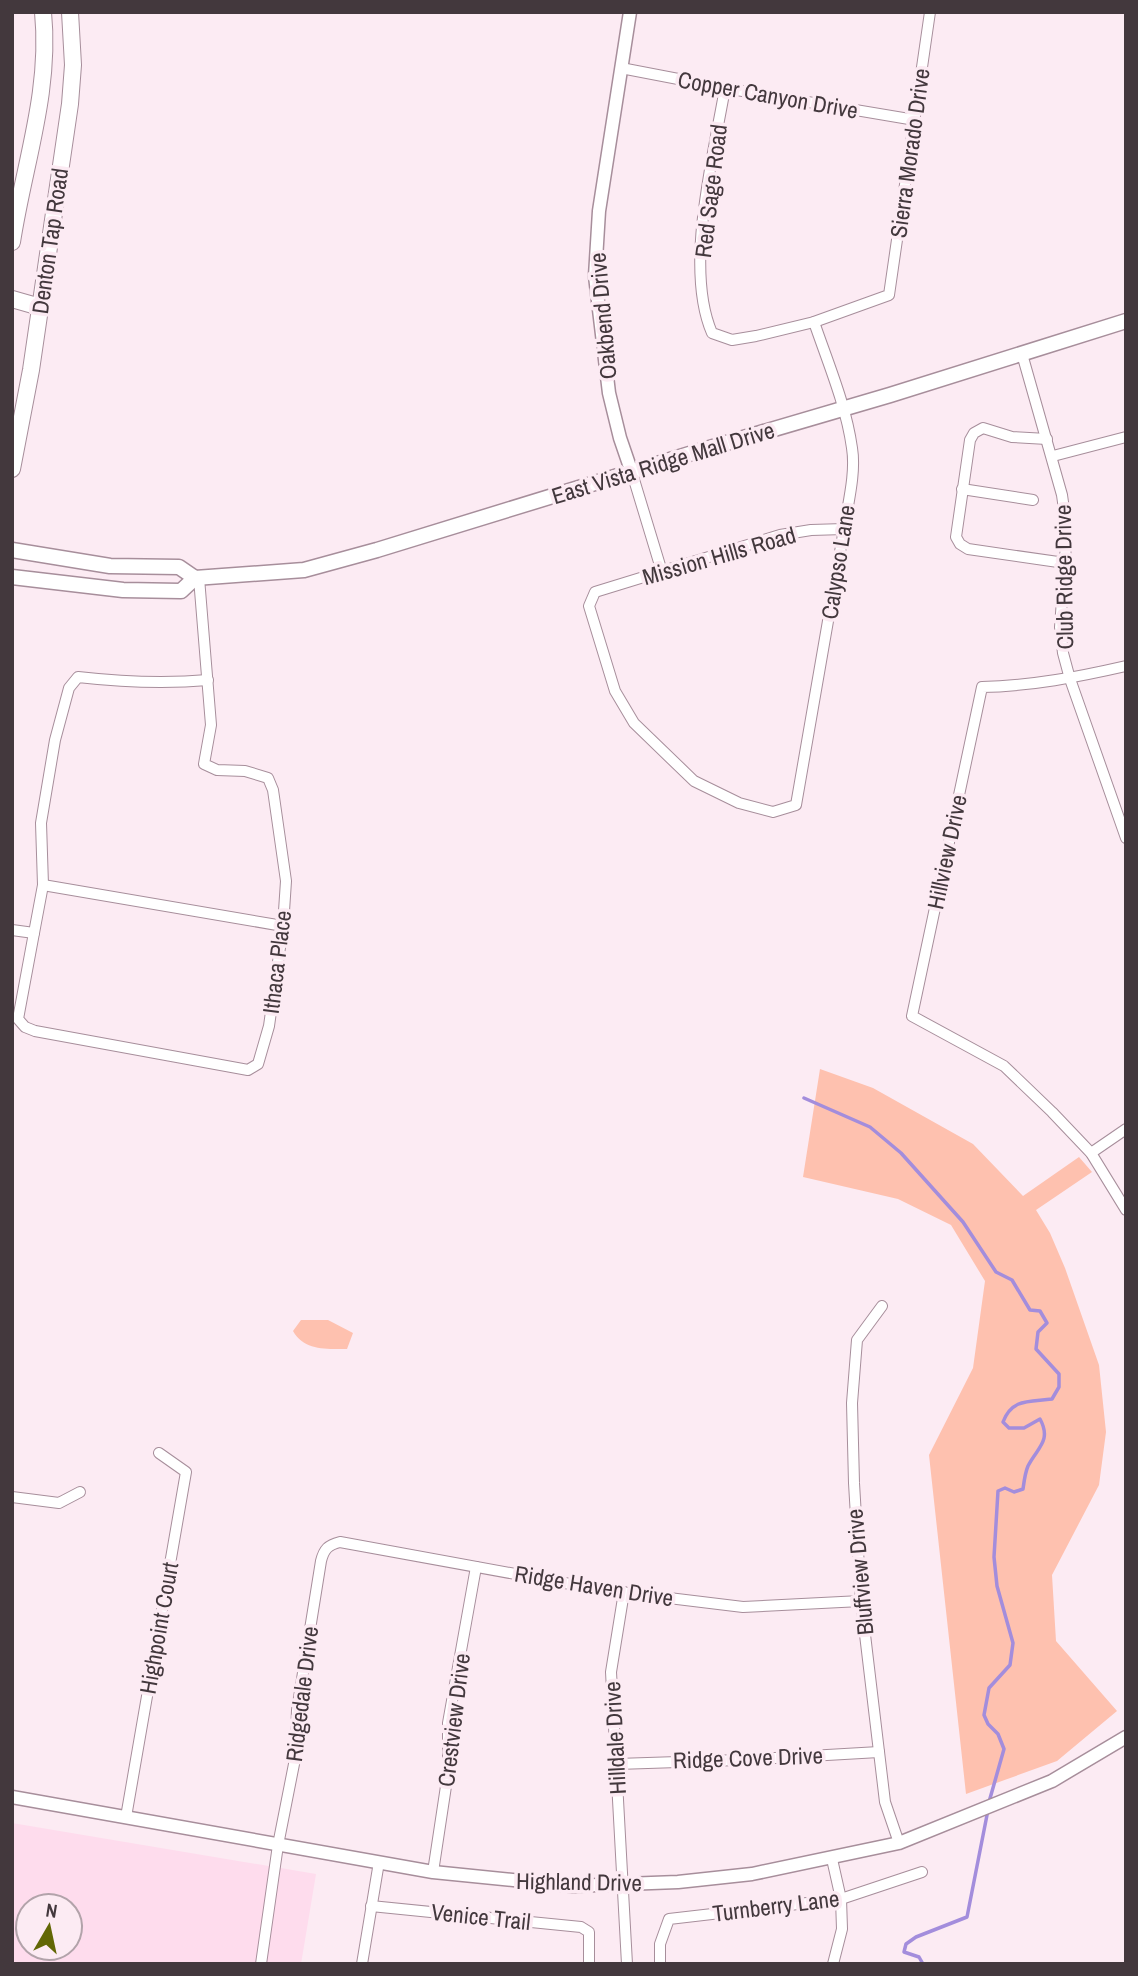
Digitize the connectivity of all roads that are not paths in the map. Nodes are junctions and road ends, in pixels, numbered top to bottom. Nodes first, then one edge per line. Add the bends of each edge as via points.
1 (43, 12) edge
2 (70, 12) edge
3 (630, 12) edge
4 (930, 12) edge
5 (621, 68) junction
6 (725, 88) junction
7 (915, 120) junction
8 (12, 242) edge
9 (12, 299) edge
10 (40, 307) junction
11 (1126, 321) edge
12 (814, 322) junction
13 (1022, 354) junction
14 (843, 409) junction
15 (1126, 437) edge
16 (1047, 439) junction
17 (1053, 456) junction
18 (12, 469) edge
19 (632, 473) junction
20 (962, 489) junction
21 (1032, 500) dead end
22 (844, 529) junction
23 (12, 550) edge
24 (1065, 564) junction
25 (662, 572) junction
26 (12, 577) edge
27 (197, 578) junction
28 (596, 592) joint
29 (1126, 666) edge
30 (1070, 679) junction
31 (208, 680) junction
32 (1126, 838) edge
33 (43, 885) junction
34 (283, 926) junction
35 (12, 930) edge
36 (34, 933) junction
37 (1126, 1129) edge
38 (1091, 1153) junction
39 (1126, 1210) edge
40 (882, 1306) dead end
41 (159, 1453) dead end
42 (79, 1492) dead end
43 (12, 1497) edge
44 (329, 1545) joint
45 (476, 1567) junction
46 (624, 1592) junction
47 (861, 1601) junction
48 (1126, 1737) edge
49 (879, 1752) junction
50 (617, 1763) junction
51 (12, 1797) edge
52 (126, 1817) junction
53 (899, 1843) junction
54 (278, 1845) junction
55 (832, 1858) junction
56 (379, 1863) junction
57 (433, 1872) junction
58 (922, 1872) dead end
59 (624, 1885) junction
60 (841, 1899) junction
61 (372, 1906) junction
62 (261, 1964) edge
63 (362, 1964) edge
64 (589, 1964) edge
65 (627, 1964) edge
66 (660, 1964) edge
67 (833, 1964) edge

1 - 8 main road, Denton Tap Road via 42,94
2 - 10 main road, Denton Tap Road via 70,104
3 - 5 street, Oakbend Drive
4 - 7 street, Sierra Morado Drive
5 - 6 street, Copper Canyon Drive
5 - 19 street, Oakbend Drive via 599,211 596,276 610,393
6 - 7 street, Copper Canyon Drive
6 - 12 street, Red Sage Road via 703,221 705,317 712,334 732,340
7 - 12 street, Sierra Morado Drive via 889,295
9 - 10 main road
10 - 18 main road, Denton Tap Road
11 - 13 main road, East Vista Ridge Mall Drive
12 - 14 street, Calypso Lane
13 - 14 main road, East Vista Ridge Mall Drive
13 - 16 street, Club Ridge Drive
14 - 19 main road, East Vista Ridge Mall Drive
14 - 22 street, Calypso Lane via 853,450
15 - 17 street
16 - 17 street, Club Ridge Drive
16 - 20 street via 979,429 970,440
17 - 24 street, Club Ridge Drive via 1067,531
19 - 25 street, Oakbend Drive
19 - 27 main road, East Vista Ridge Mall Drive via 304,570
20 - 21 street
20 - 24 street via 955,532 963,546
22 - 25 street, Mission Hills Road via 780,535
22 - 28 street, Calypso Lane via 796,805 773,812 739,803 694,781 634,723 615,691 589,606
23 - 27 main road, East Vista Ridge Mall Drive via 129,568 179,567
24 - 30 street, Club Ridge Drive via 1060,627
25 - 28 street, Mission Hills Road
26 - 27 main road, East Vista Ridge Mall Drive via 181,592
27 - 31 street, Ithaca Place
29 - 30 street
30 - 32 street, Club Ridge Drive
30 - 38 street, Hillview Drive via 982,687 912,1016 1004,1066
31 - 33 street via 167,684 79,677 69,688 41,822
31 - 34 street, Ithaca Place via 211,725 204,764 268,778 273,790 286,881
33 - 34 street
33 - 36 street
34 - 36 street, Ithaca Place via 269,1026 258,1064 248,1070 25,1027 18,1019
35 - 36 street
37 - 38 street
38 - 39 street
40 - 47 street, Bluffview Drive via 857,1339 852,1403
41 - 52 street, Highpoint Court via 186,1472
42 - 43 street via 59,1503
44 - 45 street, Ridge Haven Drive via 340,1542
44 - 54 street, Ridgedale Drive via 321,1561 297,1710 295,1759
45 - 46 street, Ridge Haven Drive
45 - 57 street, Crestview Drive via 449,1723 448,1773
46 - 47 street, Ridge Haven Drive via 743,1607
46 - 50 street, Hilldale Drive via 611,1672
47 - 49 street, Bluffview Drive
48 - 53 street, Highland Drive via 1037,1788
49 - 50 street, Ridge Cove Drive
49 - 53 street, Bluffview Drive via 885,1802
50 - 59 street, Hilldale Drive
51 - 52 street, Highland Drive
52 - 54 street, Highland Drive
53 - 55 street, Highland Drive
54 - 56 street, Highland Drive
54 - 62 street, Ridgedale Drive
55 - 59 street, Highland Drive via 752,1874
55 - 60 street
56 - 57 street, Highland Drive
56 - 61 street
57 - 59 street, Highland Drive via 561,1886
58 - 60 street, Turnberry Lane
59 - 65 street, Hilldale Drive
60 - 66 street, Turnberry Lane via 669,1919 660,1944
60 - 67 street via 842,1929
61 - 63 street
61 - 64 street, Venice Trail via 581,1927 589,1932

